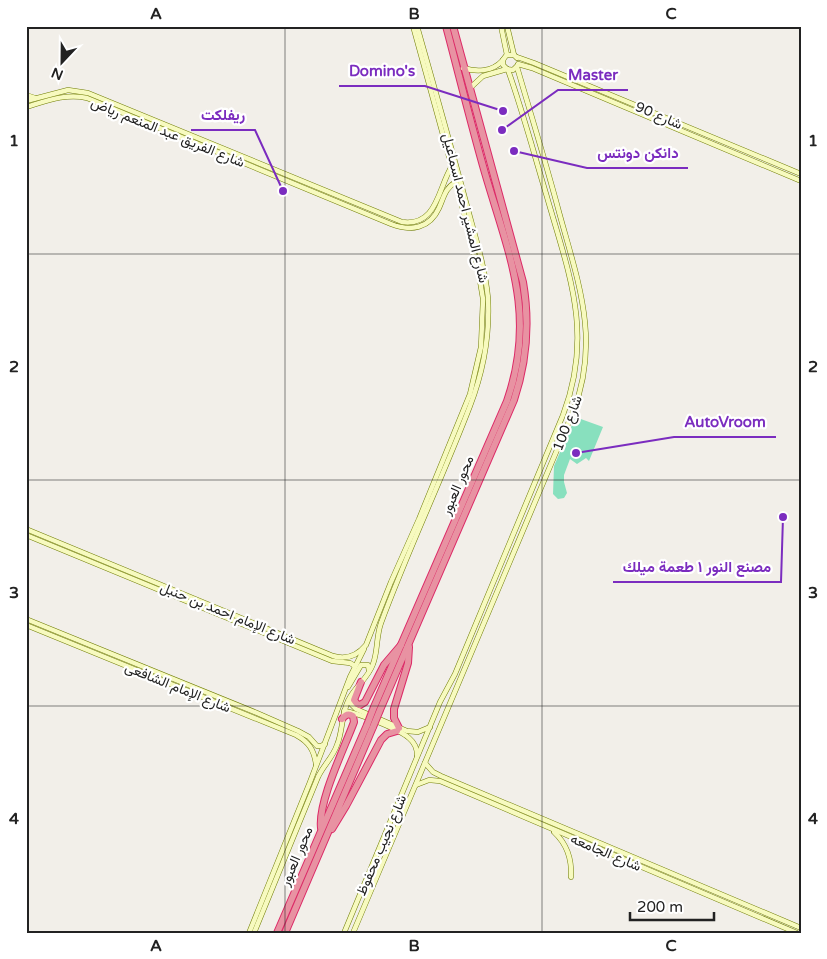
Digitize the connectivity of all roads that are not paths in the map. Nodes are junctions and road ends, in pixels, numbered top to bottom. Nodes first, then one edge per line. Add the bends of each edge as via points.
1 (413, 26) edge
2 (417, 26) edge
3 (446, 26) edge
4 (453, 26) edge
5 (501, 26) edge
6 (507, 26) edge
7 (507, 55) junction
8 (515, 56) junction
9 (502, 60) junction
10 (534, 62) junction
11 (518, 66) junction
12 (463, 68) junction
13 (532, 68) junction
14 (508, 69) junction
15 (469, 89) junction
16 (26, 94) edge
17 (36, 99) junction
18 (26, 101) edge
19 (26, 107) edge
20 (452, 166) junction
21 (801, 174) edge
22 (801, 181) edge
23 (456, 182) junction
24 (433, 214) junction
25 (554, 224) junction
26 (562, 224) junction
27 (562, 251) junction
28 (570, 251) junction
29 (26, 530) edge
30 (514, 532) junction
31 (26, 535) edge
32 (521, 535) junction
33 (64, 548) junction
34 (502, 561) junction
35 (509, 564) junction
36 (481, 610) junction
37 (488, 612) junction
38 (478, 616) junction
39 (26, 619) edge
40 (485, 619) junction
41 (26, 625) edge
42 (406, 644) junction
43 (366, 646) junction
44 (343, 660) junction
45 (355, 666) junction
46 (369, 673) junction
47 (361, 682) junction
48 (346, 688) junction
49 (440, 702) junction
50 (449, 706) junction
51 (344, 710) junction
52 (342, 719) junction
53 (431, 726) junction
54 (398, 729) junction
55 (414, 732) junction
56 (329, 733) junction
57 (340, 736) junction
58 (411, 740) junction
59 (324, 744) junction
60 (417, 757) junction
61 (425, 763) junction
62 (316, 764) junction
63 (323, 766) junction
64 (313, 783) junction
65 (456, 785) junction
66 (415, 786) junction
67 (390, 824) junction
68 (398, 827) junction
69 (546, 827) junction
70 (324, 831) junction
71 (571, 877) dead end
72 (719, 896) junction
73 (801, 928) edge
74 (248, 933) edge
75 (254, 933) edge
76 (277, 933) edge
77 (285, 933) edge
78 (344, 933) edge
79 (353, 933) edge
80 (797, 933) edge

1 - 20 street, شارع المشير احمد اسماعيل
2 - 46 street, شارع المشير احمد اسماعيل via 483,269 488,314 485,352 474,396 379,630 375,660
3 - 42 highway, محور العبور via 514,276 520,307 520,339 516,371 507,401
4 - 12 highway, محور العبور
5 - 7 street
6 - 8 street
7 - 8 street
7 - 9 street
8 - 10 street, شارع 90
8 - 11 street
9 - 12 street via 486,69
9 - 14 street
10 - 13 street
10 - 21 street, شارع 90
11 - 13 street, شارع 90
11 - 14 street
11 - 26 street, شارع 100
12 - 15 highway, محور العبور
13 - 22 street, شارع 90
14 - 15 street via 483,76
14 - 25 street, شارع 100
15 - 42 highway, محور العبور via 523,282 526,347 514,400
16 - 17 street
17 - 18 street, شارع الفريق عبد المنعم رياض
17 - 24 street, شارع الفريق عبد المنعم رياض via 68,90 82,91 397,221 414,223
19 - 24 street, شارع الفريق عبد المنعم رياض via 64,96 82,97 399,227 419,227
20 - 23 street, شارع المشير احمد اسماعيل
20 - 24 street
23 - 24 street via 446,190
23 - 43 street, شارع المشير احمد اسماعيل via 483,299 481,347 470,394
25 - 26 street via 558,221
25 - 27 street, شارع 100
26 - 28 street, شارع 100
27 - 28 street via 566,255
27 - 30 street, شارع 100 via 577,315 576,371 569,400
28 - 32 street, شارع 100 via 586,319 582,382 574,409
29 - 33 street, شارع الإمام احمد بن حنبل
30 - 32 street
30 - 34 street, شارع 100
31 - 33 street, شارع الإمام احمد بن حنبل
32 - 35 street, شارع 100
33 - 44 street, شارع الإمام احمد بن حنبل
34 - 35 street
34 - 36 street, شارع 100
35 - 37 street, شارع 100
36 - 37 street
36 - 38 street, شارع 100
37 - 40 street, شارع 100
38 - 40 street
38 - 49 street, شارع 100
39 - 59 street, شارع الإمام الشافعى via 257,713 298,731 317,746
40 - 50 street, شارع 100
41 - 62 street, شارع الإمام الشافعى via 296,736 311,747
42 - 47 highway via 389,657 365,702 360,705 354,700
42 - 54 highway via 408,663 394,709
42 - 70 highway, محور العبور, bridge
43 - 44 street
43 - 45 street
44 - 45 street, شارع الإمام احمد بن حنبل
45 - 48 street
46 - 47 street
46 - 48 street via 368,665 361,665
47 - 51 street
47 - 54 street via 352,698 352,706
48 - 56 street
49 - 50 street
49 - 53 street, شارع 100
50 - 61 street, شارع 100
51 - 52 street
51 - 54 street
52 - 57 street
52 - 70 highway via 349,714 354,722 325,799 321,814
53 - 55 street
53 - 60 street, شارع 100
54 - 55 street
54 - 58 street
54 - 70 highway via 381,740 343,812 334,826
55 - 58 street via 416,738
56 - 57 street
56 - 59 street
57 - 63 street via 336,750
58 - 60 street
59 - 62 street
60 - 67 street, شارع نجيب محفوظ
61 - 65 street, شارع الجامعه via 433,772
61 - 66 street, شارع نجيب محفوظ
62 - 63 street
62 - 64 street
63 - 64 street
64 - 74 street
64 - 75 street
65 - 66 street, شارع الجامعه via 434,780
65 - 69 street, شارع الجامعه
65 - 72 street, شارع الجامعه
66 - 68 street, شارع نجيب محفوظ
67 - 68 street
67 - 78 street, شارع نجيب محفوظ
68 - 79 street, شارع نجيب محفوظ
69 - 71 street via 566,848
69 - 72 street, شارع الجامعه
70 - 76 highway, محور العبور
70 - 77 highway, محور العبور
72 - 73 street, شارع الجامعه
72 - 80 street, شارع الجامعه

